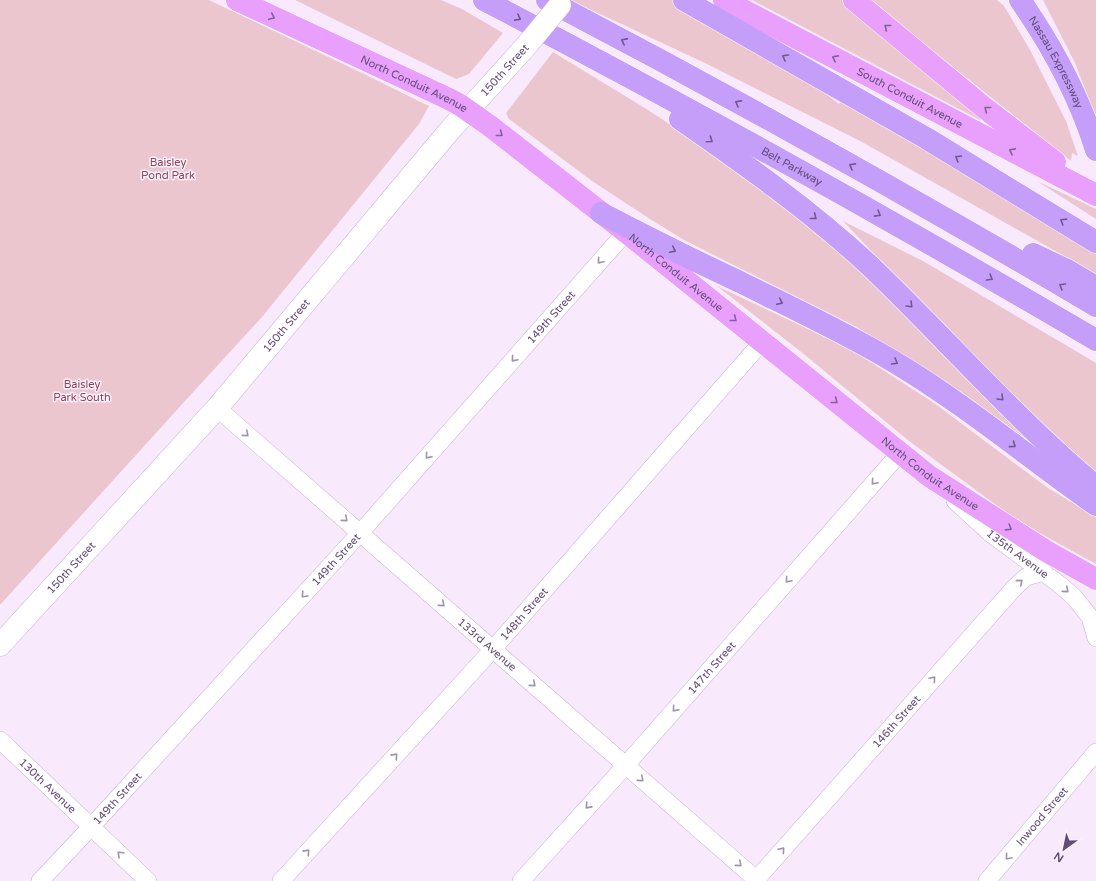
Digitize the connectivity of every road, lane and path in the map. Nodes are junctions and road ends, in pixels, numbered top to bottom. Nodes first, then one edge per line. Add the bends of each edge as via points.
1 (237, 0) edge
2 (484, 0) edge
3 (547, 0) edge
4 (564, 0) edge
5 (684, 0) edge
6 (724, 0) edge
7 (854, 0) edge
8 (1020, 0) edge
9 (586, 54) junction
10 (468, 111) junction
11 (1093, 140) edge
12 (881, 182) junction
13 (1096, 194) edge
14 (601, 213) junction
15 (626, 232) junction
16 (1096, 242) edge
17 (1096, 287) edge
18 (1096, 306) edge
19 (1096, 340) edge
20 (762, 342) junction
21 (217, 408) junction
22 (900, 453) junction
23 (929, 476) junction
24 (1096, 486) edge
25 (1096, 504) edge
26 (360, 533) junction
27 (1044, 572) junction
28 (1096, 579) edge
29 (1096, 638) edge
30 (0, 645) edge
31 (493, 649) junction
32 (0, 740) edge
33 (1096, 752) edge
34 (626, 765) junction
35 (91, 827) junction
36 (40, 881) edge
37 (148, 881) edge
38 (281, 881) edge
39 (521, 881) edge
40 (757, 881) edge
41 (987, 881) edge

1 -> 10 main road, North Conduit Avenue via 449,99
2 -> 9 highway, Belt Parkway
12 -> 3 highway
4 - 10 main road, 150th Street, bridge
16 -> 5 highway via 926,138
13 -> 6 main road, South Conduit Avenue
13 -> 7 main road via 982,106
8 - 11 highway, Nassau Expressway via 1058,62
9 -> 19 highway, Belt Parkway via 873,211
9 -> 24 highway via 740,161 825,226 881,276 1028,424
10 -> 14 main road, North Conduit Avenue
10 - 21 main road, 150th Street
12 - 17 highway via 1067,270
18 -> 12 highway
14 - 15 main road, North Conduit Avenue
14 -> 25 highway via 884,355 940,391
15 -> 20 main road, North Conduit Avenue
15 -> 26 street, 149th Street
20 -> 22 main road, North Conduit Avenue
20 - 31 street, 148th Street
21 -> 26 street, 133rd Avenue
21 - 30 main road, 150th Street
22 - 23 main road, North Conduit Avenue
22 -> 34 street, 147th Street
23 - 27 street, 135th Avenue via 991,534
23 -> 28 main road, North Conduit Avenue via 1046,551
26 -> 31 street, 133rd Avenue
26 -> 35 street, 149th Street
27 -> 29 street, 135th Avenue via 1067,590 1087,612
40 -> 27 street, 146th Street via 1014,587 1026,577
31 -> 34 street, 133rd Avenue
38 -> 31 street, 148th Street
32 - 35 street, 130th Avenue
33 -> 41 street, Inwood Street
34 -> 39 street, 147th Street
34 -> 40 street, 133rd Avenue
35 - 36 street, 149th Street
37 -> 35 street, 130th Avenue

